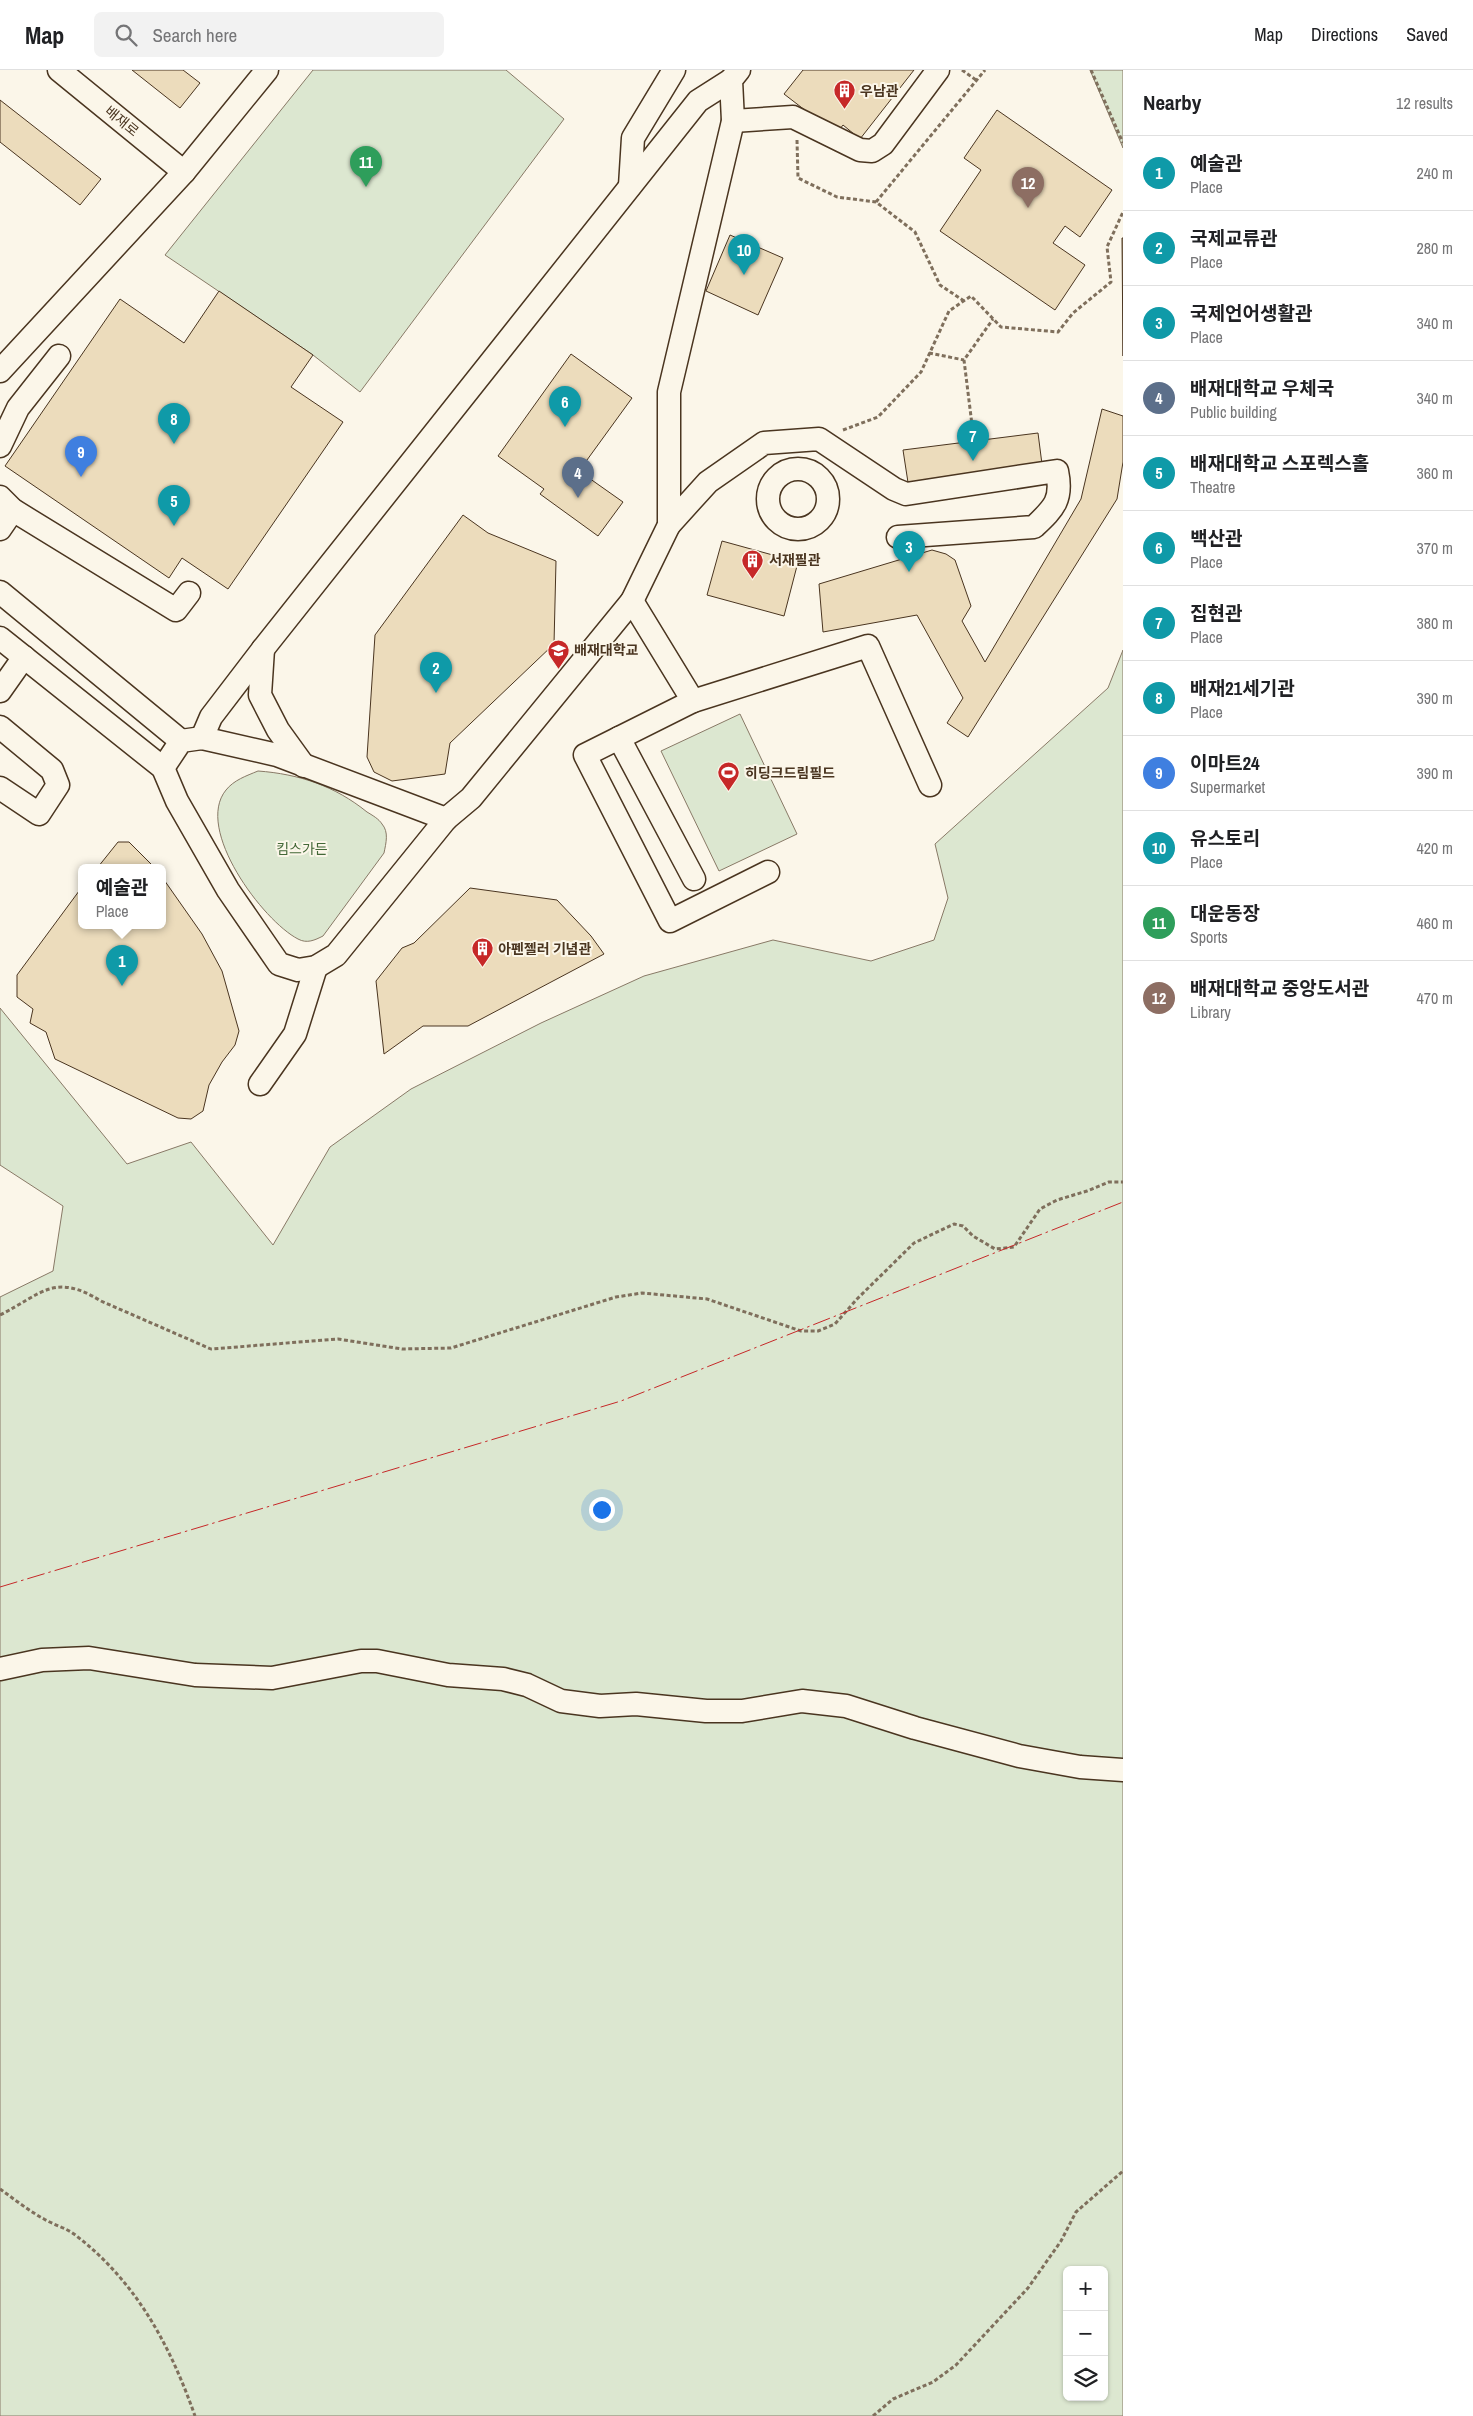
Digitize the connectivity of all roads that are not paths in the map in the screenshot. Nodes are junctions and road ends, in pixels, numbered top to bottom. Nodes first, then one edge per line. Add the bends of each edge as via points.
1 (59, 70) edge
2 (267, 70) edge
3 (674, 70) edge
4 (938, 70) edge
5 (735, 75) edge
6 (733, 121) junction
7 (184, 172) junction
8 (630, 186) junction
9 (59, 356) dead end
10 (0, 371) edge
11 (764, 443) junction
12 (0, 446) edge
13 (784, 472) dead end
14 (6, 503) edge
15 (669, 526) junction
16 (0, 529) edge
17 (898, 537) dead end
18 (0, 592) edge
19 (189, 593) dead end
20 (632, 601) junction
21 (0, 638) edge
22 (263, 649) junction
23 (24, 657) junction
24 (0, 690) edge
25 (693, 701) junction
26 (0, 727) edge
27 (620, 738) junction
28 (192, 740) junction
29 (304, 766) junction
30 (163, 768) junction
31 (930, 785) dead end
32 (0, 788) edge
33 (446, 819) junction
34 (768, 872) dead end
35 (694, 879) dead end
36 (316, 967) junction
37 (260, 1084) dead end
38 (0, 1669) edge
39 (1123, 1770) edge

1 - 7 street, 배재로
2 - 7 street
3 - 8 street via 633,138
4 - 6 street via 883,144 872,151 860,150 793,116
5 - 6 street
5 - 8 street via 698,101
6 - 15 street via 669,392
7 - 10 street
8 - 22 street
9 - 12 street via 18,408
11 - 13 street
11 - 15 street via 708,482
11 - 17 street via 819,439 906,494 1057,471 1061,489 1051,510 1034,527
14 - 16 street
14 - 19 street via 176,610
15 - 20 street
18 - 28 street
20 - 25 street
20 - 33 street via 471,798
21 - 23 street
22 - 28 street
22 - 29 street via 260,696 278,730
23 - 24 street
23 - 30 street
25 - 27 street
25 - 31 street via 868,646
26 - 32 street via 52,770 58,785 39,814
27 - 34 street via 586,755 670,921
27 - 35 street
28 - 29 street via 277,755
28 - 30 street
29 - 33 street
30 - 36 street via 177,801 228,890 279,964 298,970
33 - 36 street via 336,955
36 - 37 street via 295,1034
38 - 39 street via 42,1660 88,1658 195,1675 272,1678 361,1661 377,1661 448,1674 503,1679 527,1685 561,1701 600,1706 636,1704 706,1711 742,1711 802,1701 846,1706 1019,1756 1080,1768

